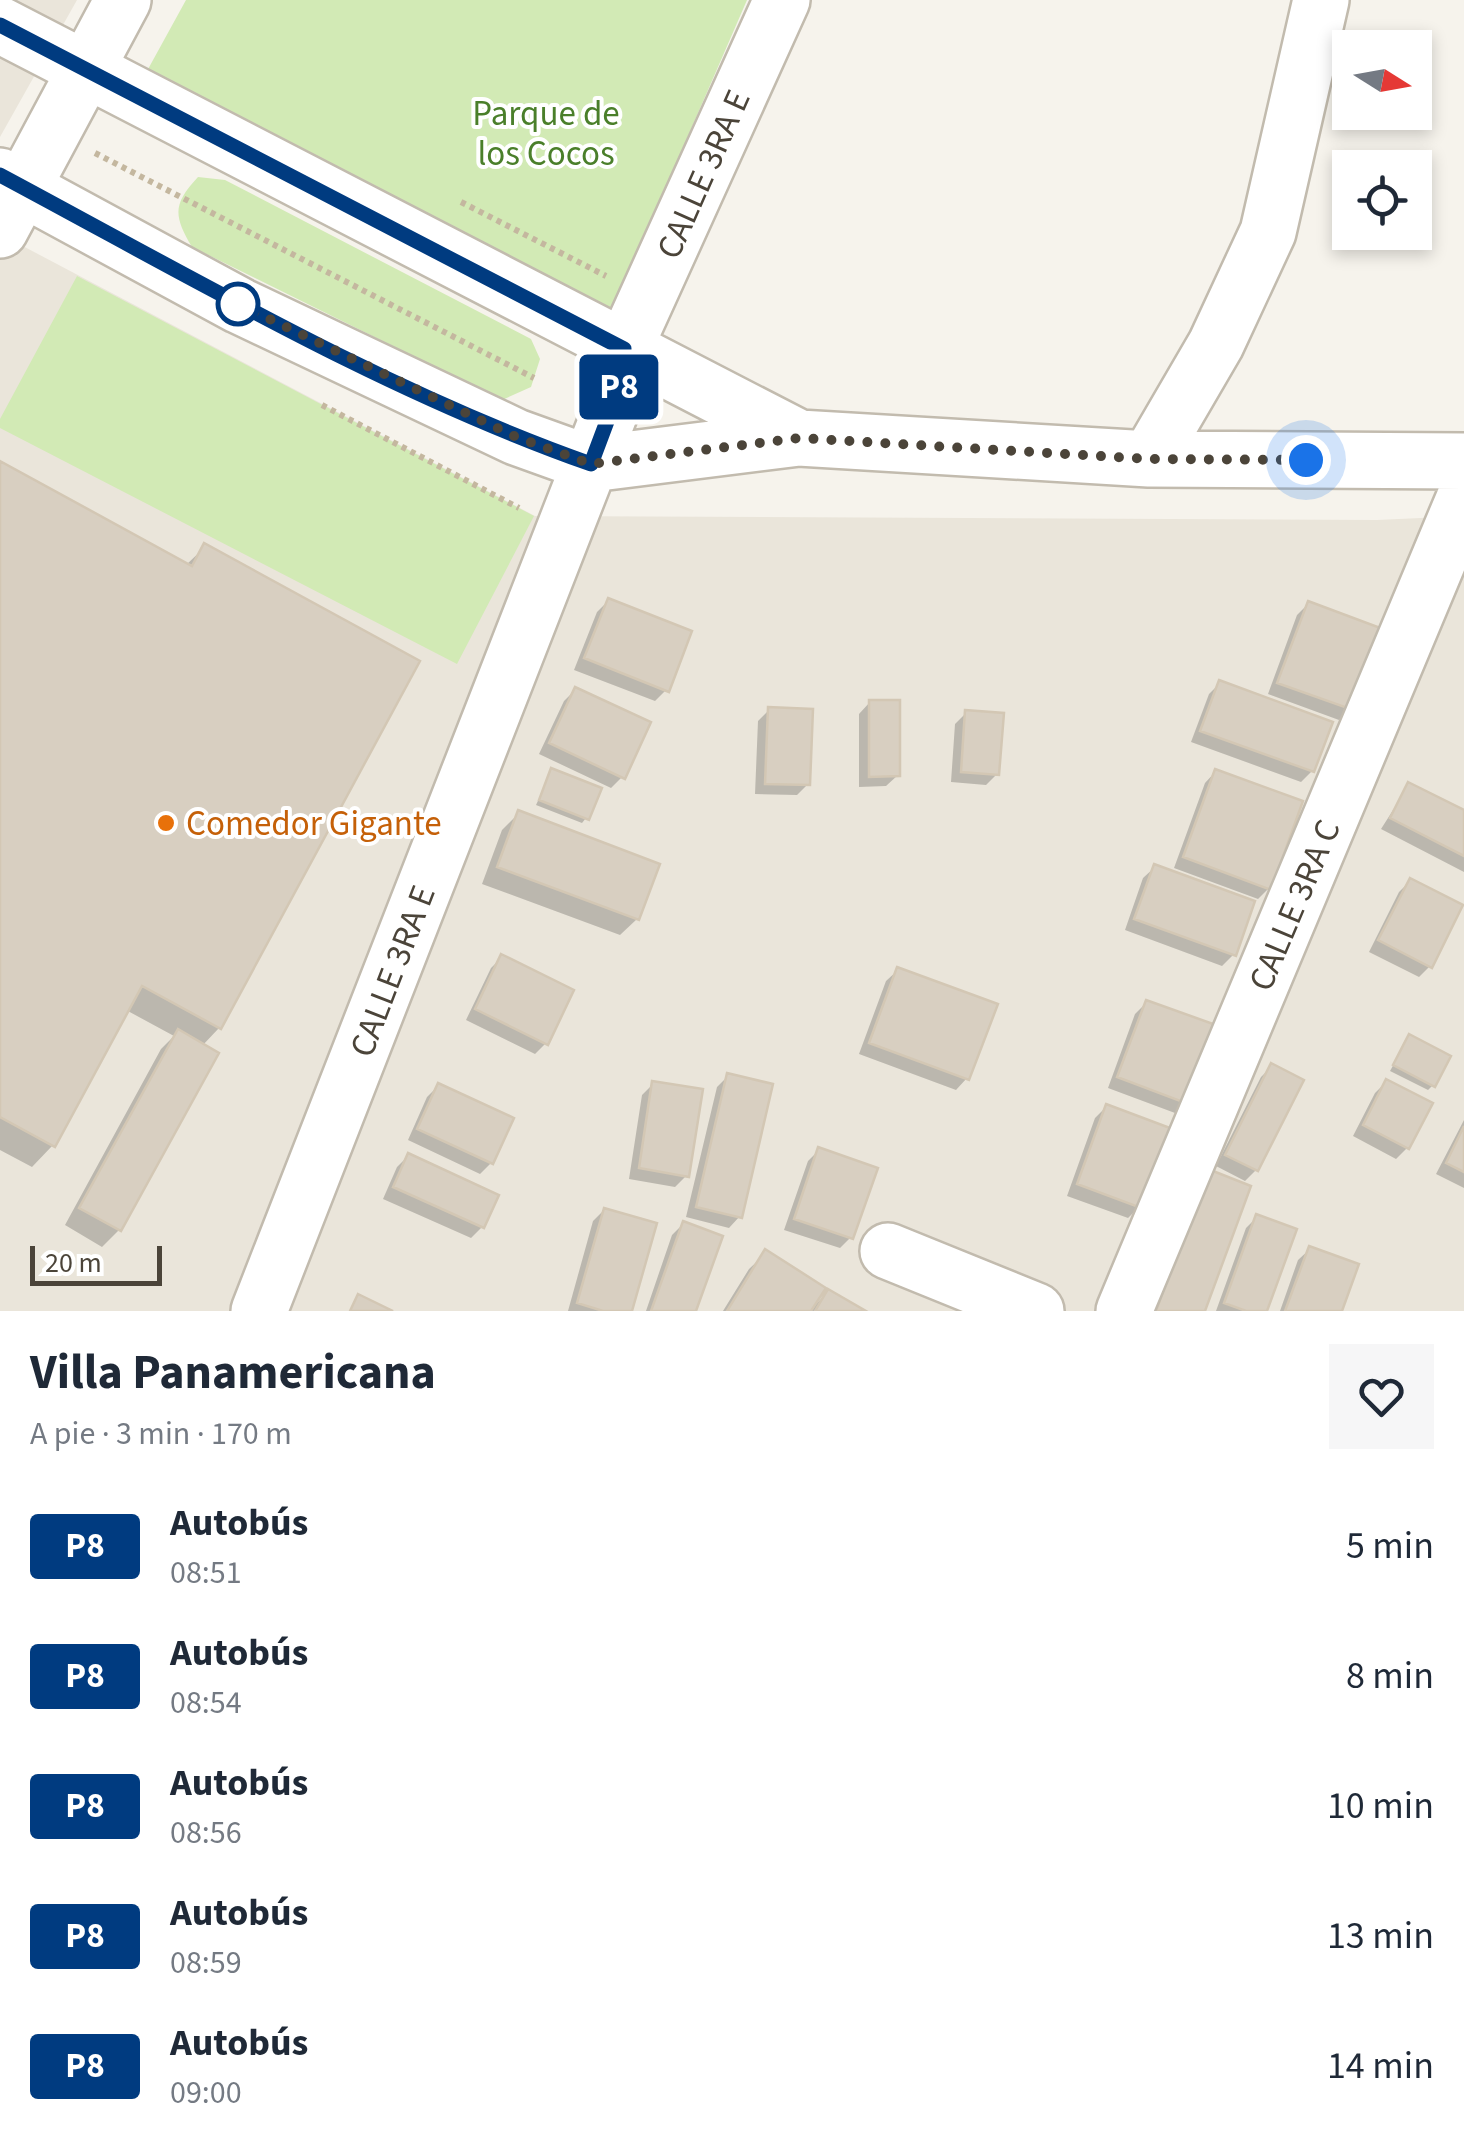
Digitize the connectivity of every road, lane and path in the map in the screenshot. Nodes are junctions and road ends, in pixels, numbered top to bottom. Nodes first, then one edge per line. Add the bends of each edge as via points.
1 (123, 0) edge
2 (782, 0) edge
3 (1322, 0) edge
4 (0, 25) edge
5 (84, 70) junction
6 (180, 197) dead end
7 (7, 198) edge
8 (624, 349) junction
9 (534, 378) dead end
10 (799, 438) junction
11 (1149, 459) junction
12 (1464, 462) edge
13 (591, 464) junction
14 (1464, 498) edge
15 (888, 1251) dead end
16 (258, 1311) edge
17 (1036, 1311) edge
18 (1124, 1311) edge

1 - 5 street
2 - 8 street, CALLE 3RA E
3 - 11 street via 1268,232 1216,344
4 - 5 street
5 - 7 street
5 - 8 street
6 - 9 path
7 - 13 street via 516,437
8 - 10 street
8 - 13 street, CALLE 3RA E via 618,392
10 - 11 street
10 - 13 street
11 - 12 street
13 - 16 street, CALLE 3RA E
14 - 18 street, CALLE 3RA C
15 - 17 street

